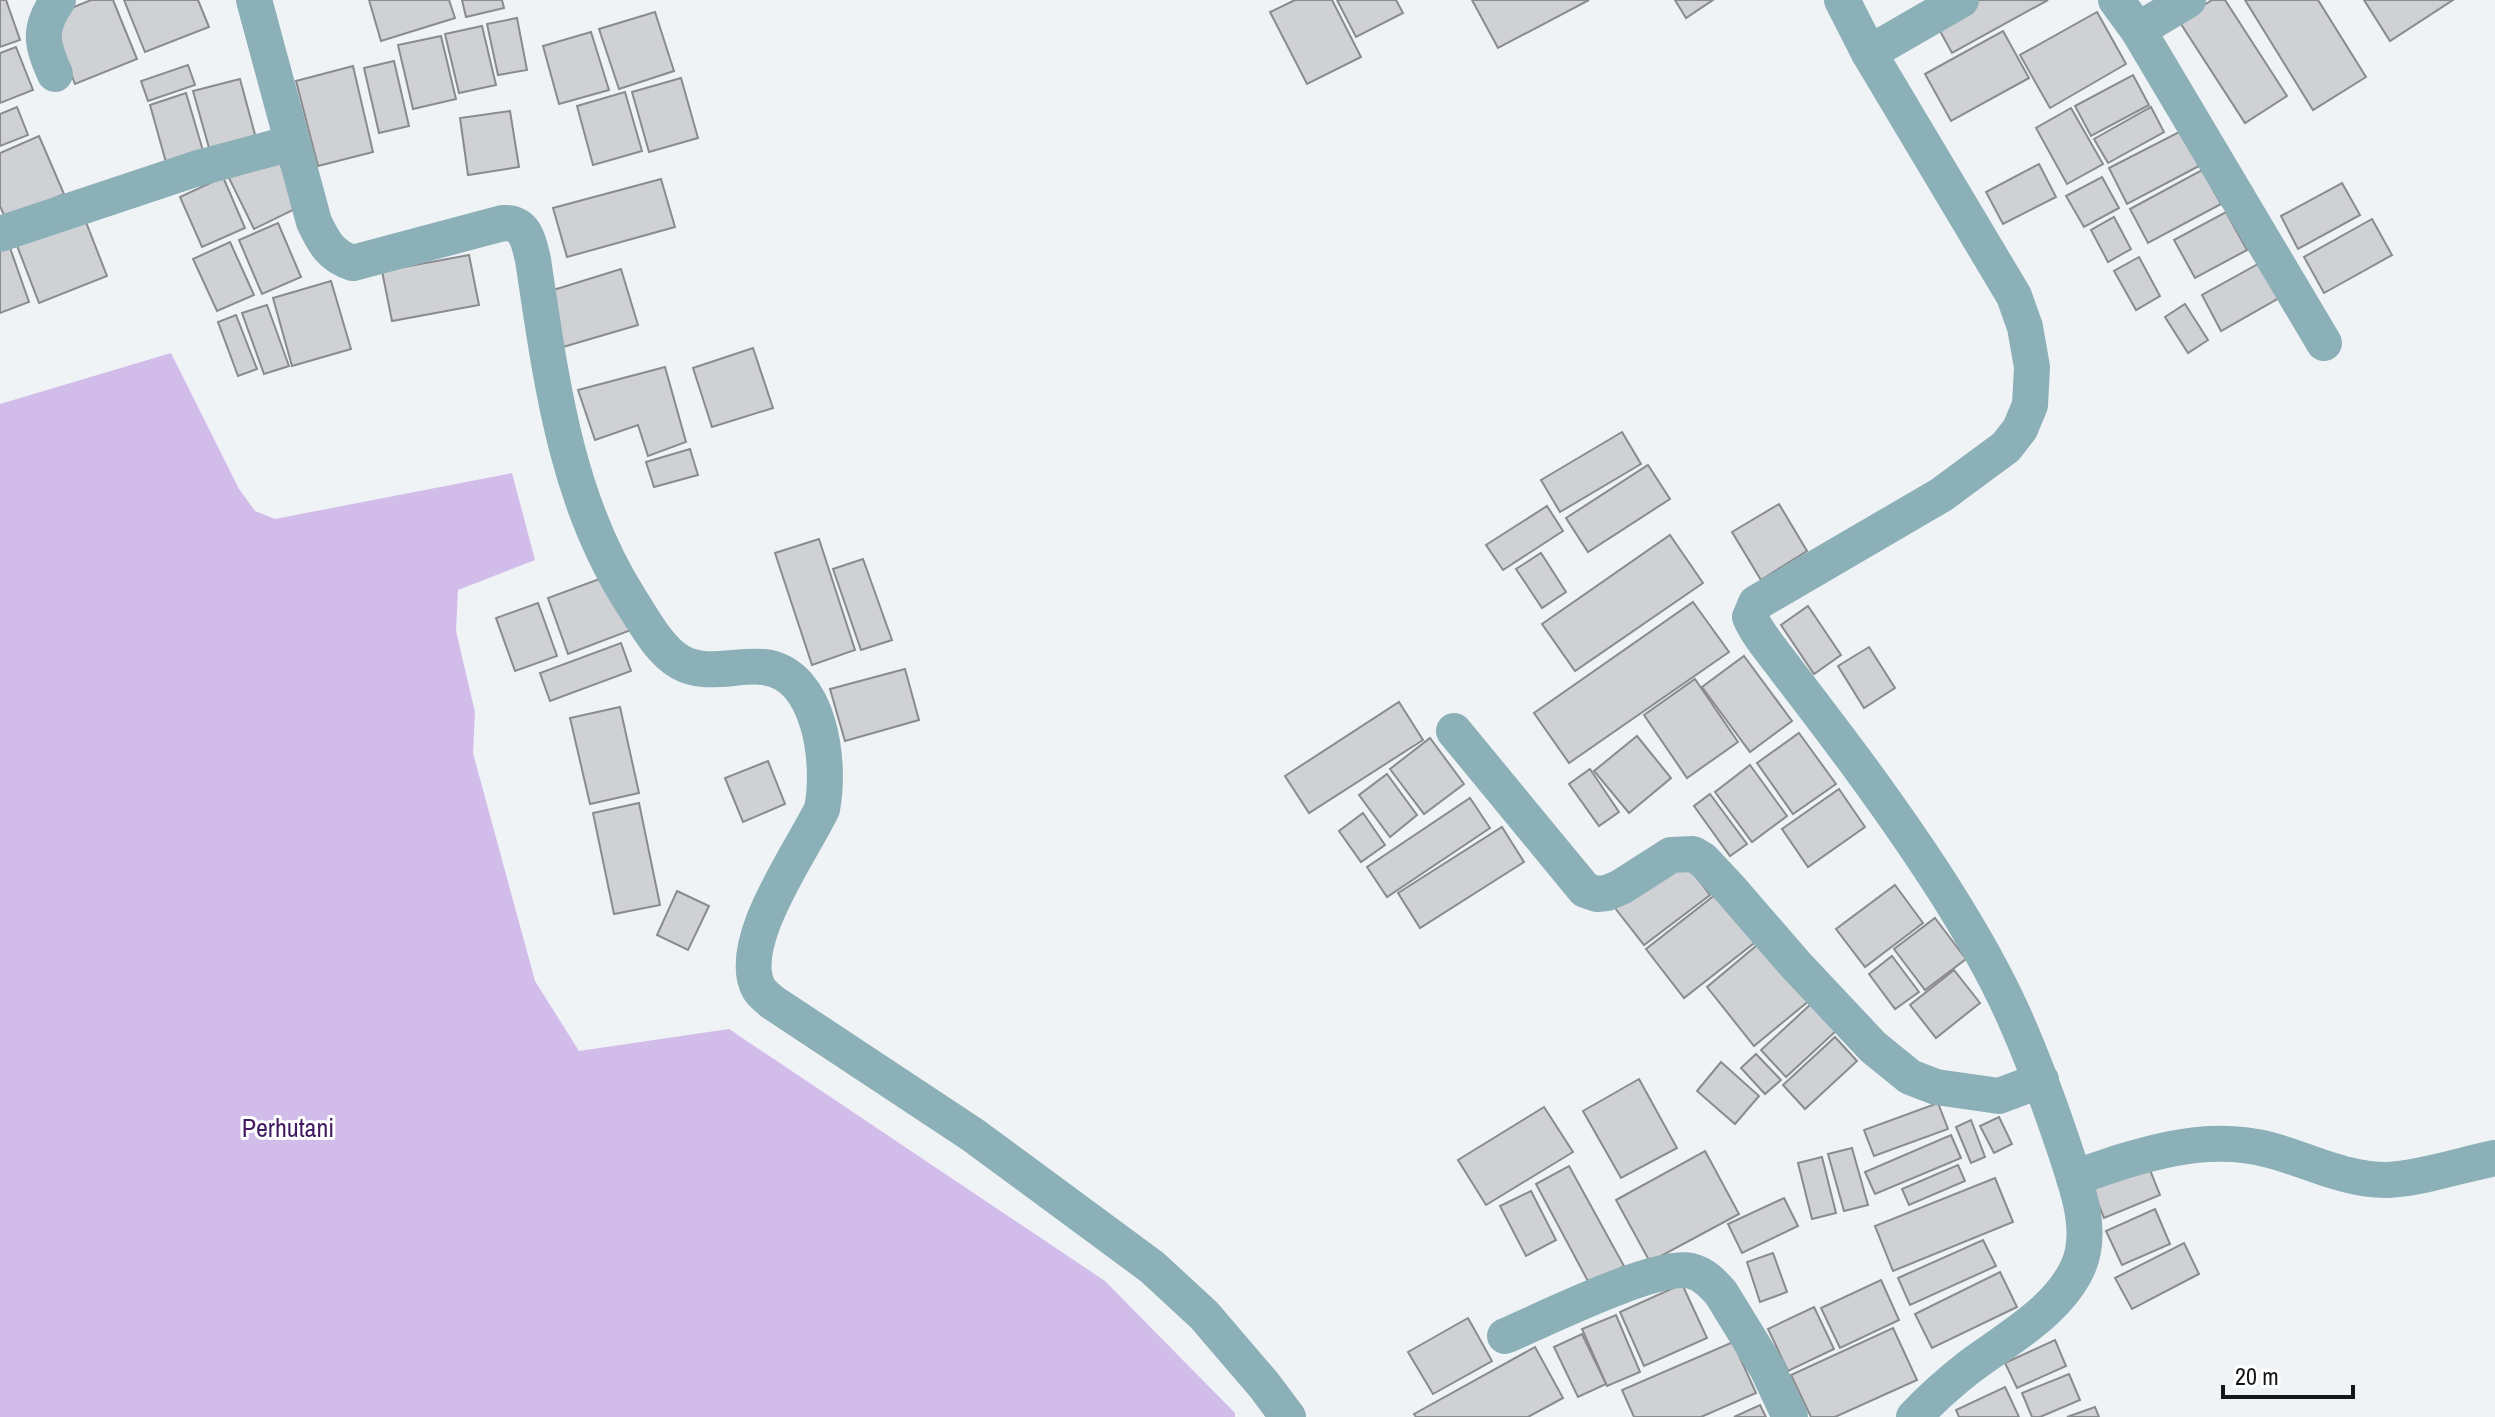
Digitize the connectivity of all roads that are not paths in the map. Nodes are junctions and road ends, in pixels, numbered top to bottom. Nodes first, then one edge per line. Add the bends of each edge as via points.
1 (58, 0) edge
2 (254, 0) edge
3 (1842, 0) edge
4 (1961, 0) edge
5 (2116, 0) edge
6 (2188, 0) edge
7 (2138, 30) junction
8 (1869, 53) junction
9 (55, 74) dead end
10 (292, 143) junction
11 (0, 234) edge
12 (2324, 343) dead end
13 (1454, 731) dead end
14 (2041, 1080) junction
15 (2495, 1158) edge
16 (2074, 1178) junction
17 (1505, 1336) dead end
18 (1288, 1417) edge
19 (1790, 1417) edge
20 (1914, 1417) edge

1 - 9 street via 43,34
2 - 10 street
3 - 8 street
4 - 8 street
5 - 7 street
6 - 7 street
7 - 12 street
8 - 14 street via 2014,296 2032,367 2030,405 2006,447 1941,495 1756,603 1750,617 1932,874 2012,1012
10 - 11 street via 195,169
10 - 18 street via 314,222 337,258 353,263 503,223 524,231 565,449 586,511 629,598 680,662 712,670 764,667 799,683 822,743 826,789 822,809 762,926 754,954 760,990 973,1135 1152,1267 1204,1315
13 - 14 street via 1585,890 1607,893 1671,855 1693,854 1873,1047 1910,1077 1936,1087 1999,1096
14 - 16 street
15 - 16 street via 2386,1180 2271,1150 2207,1144 2134,1157
16 - 20 street via 2085,1239 2068,1284 2020,1331
17 - 19 street via 1642,1278 1691,1271 1721,1293

